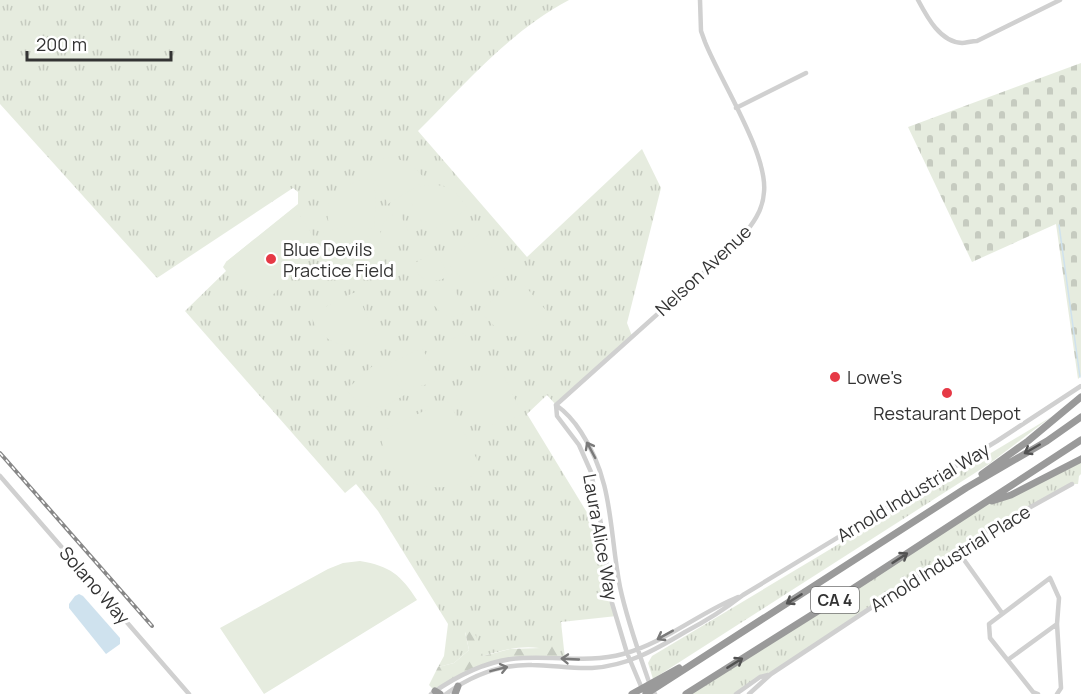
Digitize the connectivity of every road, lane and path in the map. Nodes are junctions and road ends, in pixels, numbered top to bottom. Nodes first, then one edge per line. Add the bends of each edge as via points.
1 (700, 0) edge
2 (918, 0) edge
3 (1060, 0) edge
4 (806, 73) dead end
5 (736, 108) junction
6 (1081, 386) edge
7 (1081, 397) edge
8 (556, 405) junction
9 (1081, 417) edge
10 (1081, 440) edge
11 (1081, 459) edge
12 (0, 476) edge
13 (1072, 484) dead end
14 (966, 488) junction
15 (983, 504) junction
16 (957, 550) junction
17 (743, 595) junction
18 (1002, 613) junction
19 (1057, 624) junction
20 (639, 649) junction
21 (627, 653) junction
22 (642, 657) junction
23 (1009, 659) junction
24 (630, 661) junction
25 (771, 674) junction
26 (664, 680) junction
27 (458, 686) junction
28 (436, 693) edge
29 (189, 694) edge
30 (446, 694) edge
31 (455, 694) edge
32 (632, 694) edge
33 (645, 694) edge
34 (655, 694) edge
35 (686, 694) edge
36 (736, 694) edge
37 (749, 694) edge
38 (1038, 694) edge
39 (1057, 694) edge

1 - 5 street, Nelson Avenue via 701,31
2 - 3 street via 928,20 947,39 962,43 977,41
4 - 5 street
5 - 8 street, Nelson Avenue via 764,177 764,198 753,224
6 - 17 street, Arnold Industrial Way
7 - 14 highway
20 -> 8 street, Laura Alice Way via 624,604 602,475 593,451 576,425
8 - 21 street, Laura Alice Way via 557,416 579,445 592,478 612,603
9 -> 14 highway, CA 4
10 - 15 highway, CA 4
11 - 15 highway via 1011,495
12 - 29 street, Solano Way
13 - 16 street, Arnold Industrial Place
14 -> 26 highway, CA 4
35 -> 15 highway, CA 4
16 - 18 street
16 - 25 street, Arnold Industrial Place
17 -> 20 street, Arnold Industrial Way via 719,604
17 - 22 street, Arnold Industrial Way via 723,611
18 - 19 street via 1050,578 1059,598
18 - 23 street via 989,624 989,634
19 - 23 street
19 - 39 street via 1061,688
20 - 21 street, Arnold Industrial Way
20 - 22 street, Laura Alice Way
21 - 24 street, Laura Alice Way
21 -> 28 street, Arnold Industrial Way via 593,660 502,660 453,679
22 - 24 street, Arnold Industrial Way
22 - 34 street, Laura Alice Way
23 - 38 street
27 -> 24 street, Arnold Industrial Way via 507,667 530,664 592,668
24 - 33 street, Laura Alice Way
25 - 36 street, Arnold Industrial Place
25 - 37 street, Arnold Industrial Place
26 - 32 highway
26 - 33 highway
27 - 30 street, Arnold Industrial Way
27 - 31 highway

